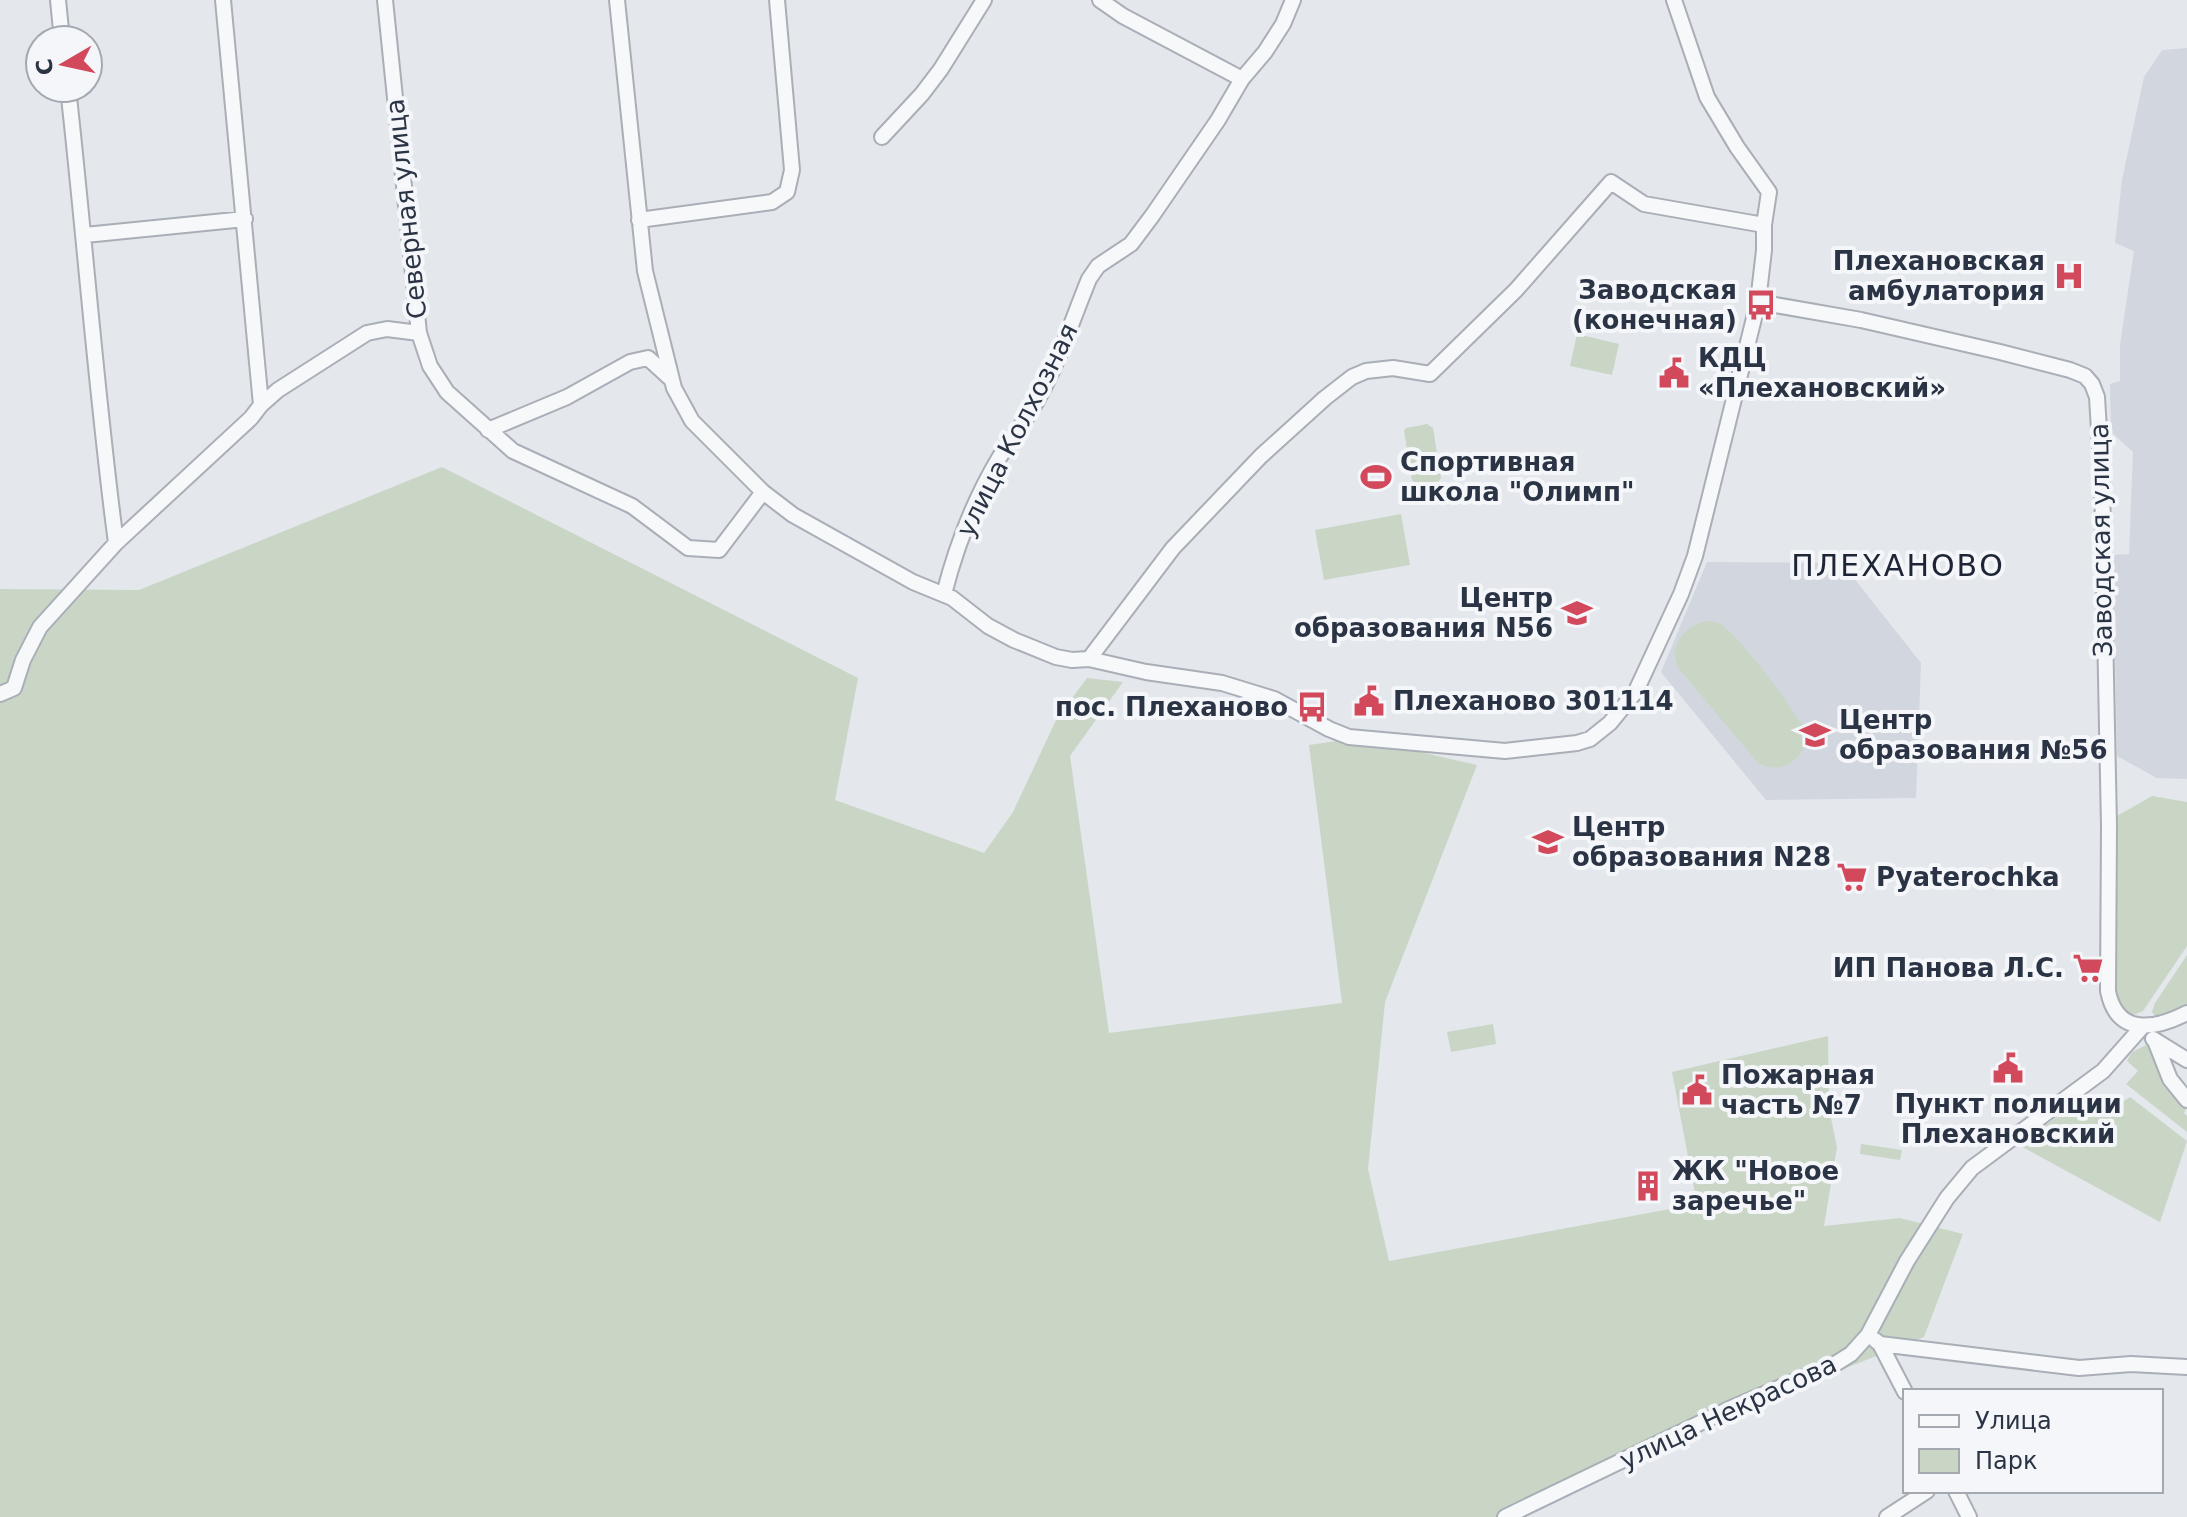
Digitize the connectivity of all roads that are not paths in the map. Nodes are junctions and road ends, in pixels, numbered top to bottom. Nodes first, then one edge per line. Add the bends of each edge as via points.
1 (58, 0) edge
2 (223, 0) edge
3 (385, 0) edge
4 (617, 0) edge
5 (777, 0) edge
6 (984, 0) edge
7 (1100, 0) edge
8 (1293, 0) edge
9 (1674, 0) edge
10 (60, 24) edge
11 (1242, 79) junction
12 (70, 104) edge
13 (882, 137) dead end
14 (245, 219) junction
15 (639, 220) junction
16 (1764, 225) junction
17 (85, 235) junction
18 (1758, 302) junction
19 (419, 333) junction
20 (673, 384) junction
21 (261, 405) junction
22 (488, 430) junction
23 (763, 492) junction
24 (116, 543) junction
25 (944, 594) junction
26 (1089, 659) junction
27 (0, 694) edge
28 (2187, 1013) edge
29 (2142, 1027) junction
30 (2155, 1041) junction
31 (2187, 1060) edge
32 (2187, 1100) edge
33 (1874, 1339) junction
34 (2187, 1367) edge
35 (1903, 1389) edge
36 (1924, 1493) edge
37 (1957, 1493) edge
38 (1505, 1517) edge
39 (1887, 1517) edge
40 (1969, 1517) edge

1 - 10 street
2 - 14 street
3 - 19 street, Северная улица
4 - 15 street
5 - 15 street via 792,151 787,192 772,202
6 - 13 street via 941,69
7 - 11 street
8 - 11 street, улица Колхозная via 1265,52
9 - 16 street via 1707,97 1769,192
11 - 25 street, улица Колхозная via 1131,244 1098,266 1089,279 1053,370 973,508
12 - 17 street
14 - 17 street
14 - 21 street
15 - 20 street via 645,271
16 - 18 street
16 - 26 street via 1644,204 1611,182 1516,290 1430,374 1385,368 1360,373 1300,419 1173,548
17 - 24 street
18 - 26 street via 1689,575 1636,691 1590,739 1505,751 1358,738 1329,729 1274,699 1222,683
18 - 29 street, Заводская улица via 2000,352 2070,370 2091,381 2097,397 2102,480 2108,991 2120,1016
19 - 21 street, Северная улица via 367,333
19 - 22 street via 441,383
20 - 22 street via 648,358 630,362 567,397
20 - 23 street via 692,421
21 - 24 street, Северная улица
22 - 23 street via 513,451 632,506 688,548 719,550
23 - 25 street via 807,524
24 - 27 street, Северная улица via 40,627 14,688
25 - 26 street via 1014,640 1056,657
28 - 29 street
29 - 30 street
29 - 33 street, улица Некрасова via 2103,1071 1972,1168 1907,1261
30 - 31 street
30 - 32 street via 2170,1079
33 - 34 street via 2079,1368
33 - 35 street
33 - 38 street, улица Некрасова via 1835,1364
36 - 39 street
37 - 40 street

